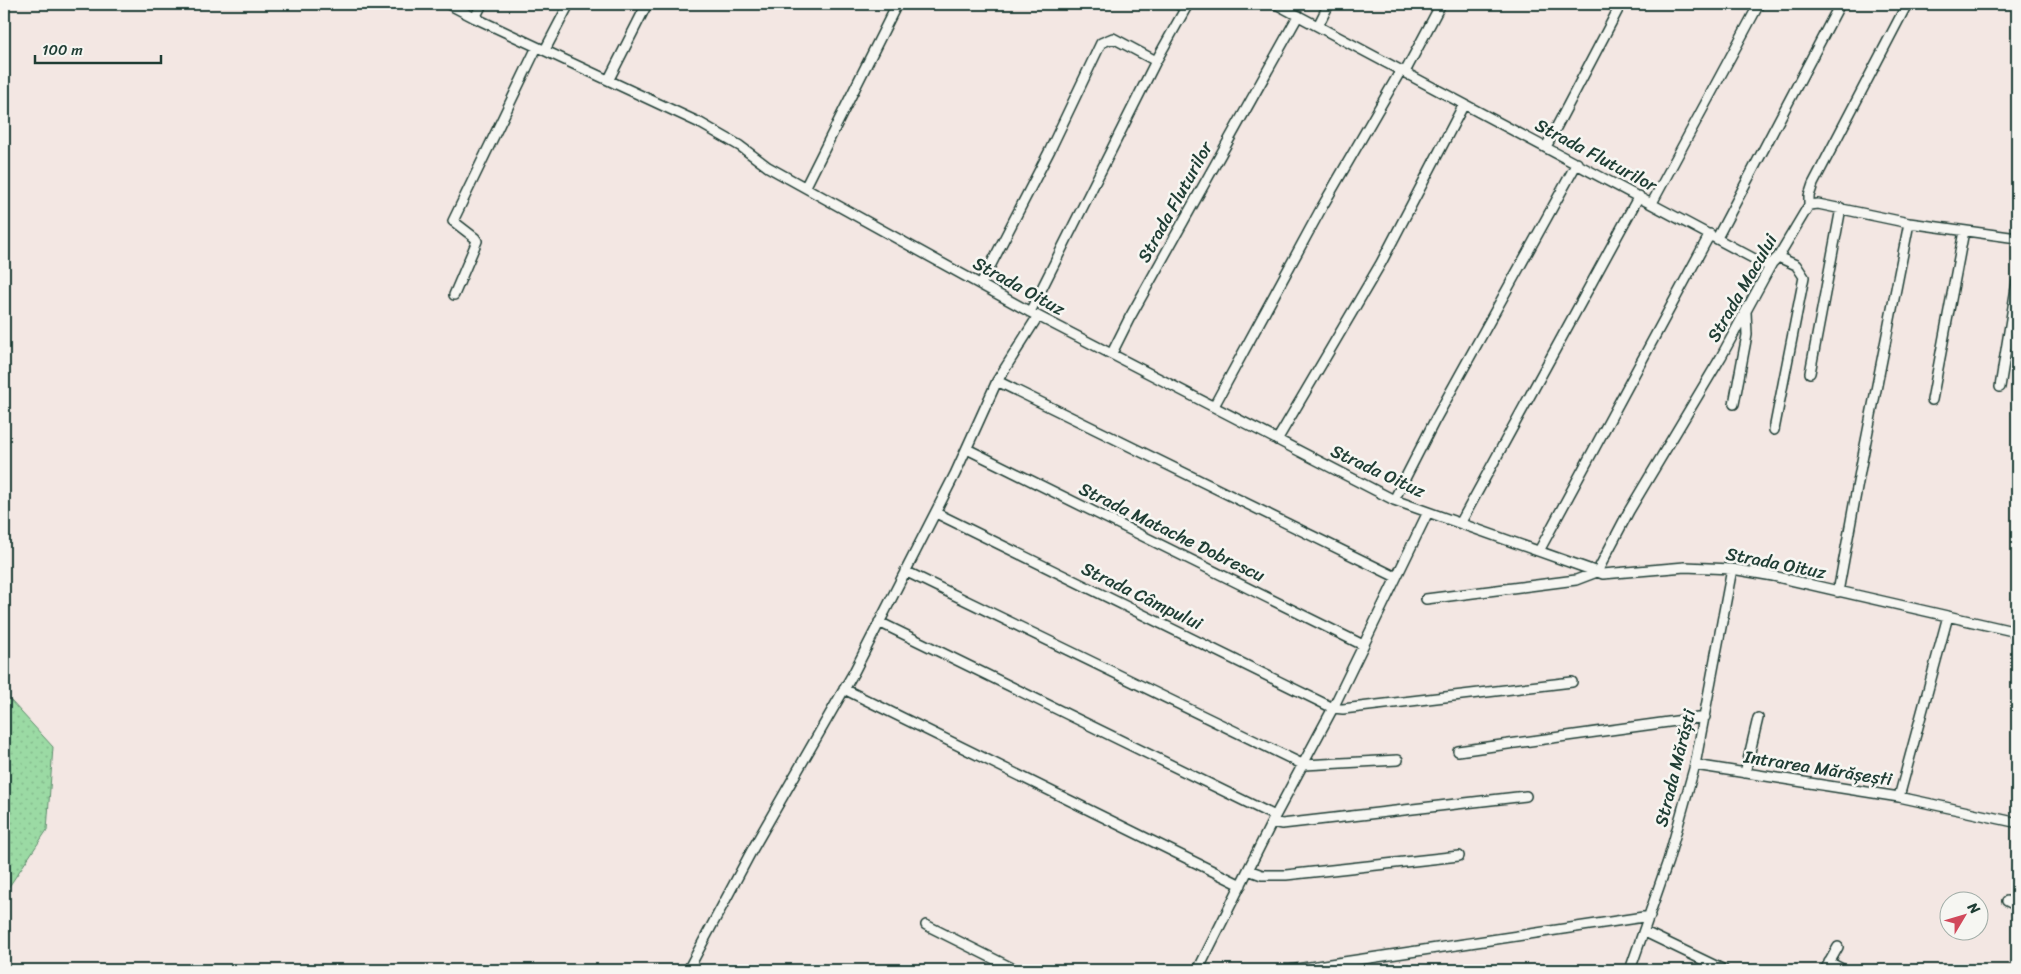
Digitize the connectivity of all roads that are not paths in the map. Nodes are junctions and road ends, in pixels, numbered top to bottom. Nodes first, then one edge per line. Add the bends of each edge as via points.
1 (448, 4) edge
2 (482, 4) edge
3 (569, 4) edge
4 (647, 4) edge
5 (897, 4) edge
6 (1177, 4) edge
7 (1279, 4) edge
8 (1329, 4) edge
9 (1441, 4) edge
10 (1621, 4) edge
11 (1759, 4) edge
12 (1840, 4) edge
13 (1908, 4) edge
14 (1187, 6) edge
15 (1298, 16) junction
16 (475, 18) junction
17 (1318, 26) junction
18 (541, 48) junction
19 (1156, 61) junction
20 (1403, 71) junction
21 (609, 79) junction
22 (1464, 104) junction
23 (1546, 147) junction
24 (1577, 163) junction
25 (806, 186) junction
26 (1639, 196) junction
27 (1652, 203) junction
28 (1809, 205) junction
29 (1841, 208) junction
30 (1909, 223) junction
31 (1964, 231) junction
32 (1713, 236) junction
33 (2017, 238) edge
34 (1775, 260) junction
35 (2017, 282) edge
36 (981, 284) junction
37 (454, 295) dead end
38 (1746, 312) junction
39 (1034, 314) junction
40 (1112, 354) junction
41 (1810, 373) dead end
42 (996, 382) junction
43 (2000, 387) dead end
44 (1932, 400) dead end
45 (1734, 404) dead end
46 (1214, 406) junction
47 (1774, 430) dead end
48 (1277, 440) junction
49 (967, 449) junction
50 (1394, 500) junction
51 (1428, 512) junction
52 (936, 513) junction
53 (1461, 522) junction
54 (1539, 550) junction
55 (1732, 569) junction
56 (905, 570) junction
57 (1597, 572) junction
58 (1396, 577) junction
59 (1838, 592) junction
60 (1426, 599) dead end
61 (1948, 616) junction
62 (879, 622) junction
63 (2017, 632) edge
64 (1363, 645) junction
65 (1572, 682) dead end
66 (844, 689) junction
67 (1333, 708) junction
68 (1705, 718) junction
69 (1758, 718) dead end
70 (1458, 751) dead end
71 (1398, 760) dead end
72 (1304, 765) junction
73 (1695, 765) junction
74 (1746, 773) junction
75 (1526, 796) dead end
76 (1899, 797) junction
77 (1274, 819) junction
78 (2014, 822) dead end
79 (1459, 856) dead end
80 (1248, 870) junction
81 (1241, 885) junction
82 (2007, 900) dead end
83 (2017, 906) edge
84 (1650, 916) junction
85 (926, 925) dead end
86 (1645, 932) junction
87 (1838, 948) dead end
88 (1830, 962) junction
89 (688, 970) edge
90 (1016, 970) edge
91 (1198, 970) edge
92 (1290, 970) edge
93 (1630, 970) edge
94 (1724, 970) edge
95 (1824, 970) edge
96 (1844, 970) edge

1 - 16 street, Strada Oituz
2 - 16 street
3 - 18 street
4 - 21 street
5 - 25 street
6 - 14 street
7 - 15 street, Strada Fluturilor
8 - 17 street
9 - 20 street
10 - 23 street
11 - 27 street
12 - 32 street
13 - 28 street, Strada Macului via 1813,184
14 - 19 street
15 - 17 street, Strada Fluturilor
15 - 40 street, Strada Fluturilor
16 - 18 street, Strada Oituz
17 - 20 street, Strada Fluturilor
18 - 21 street, Strada Oituz
18 - 37 street via 453,221 477,242
19 - 36 street via 1113,38 1101,43
19 - 39 street
20 - 22 street, Strada Fluturilor
20 - 46 street via 1322,208
21 - 25 street, Strada Oituz via 700,123 768,167
22 - 23 street, Strada Fluturilor
22 - 48 street via 1381,263
23 - 24 street, Strada Fluturilor
24 - 26 street, Strada Fluturilor
24 - 50 street via 1434,420
25 - 36 street, Strada Oituz
26 - 27 street, Strada Fluturilor
26 - 53 street
27 - 32 street, Strada Fluturilor
28 - 29 street
28 - 34 street, Strada Macului
29 - 30 street
29 - 41 street
30 - 31 street
30 - 59 street
31 - 33 street
31 - 44 street
32 - 34 street, Strada Fluturilor via 1764,264
32 - 54 street
34 - 38 street, Strada Macului
34 - 47 street, Strada Fluturilor via 1796,265 1804,276
35 - 43 street
36 - 39 street, Strada Oituz
38 - 45 street via 1747,335
38 - 57 street, Strada Macului via 1629,511
39 - 40 street, Strada Oituz
39 - 42 street
40 - 46 street, Strada Oituz
42 - 49 street
42 - 58 street
46 - 48 street, Strada Oituz
48 - 50 street, Strada Oituz
49 - 52 street
49 - 64 street, Strada Matache Dobrescu
50 - 51 street, Strada Oituz
51 - 53 street, Strada Oituz
51 - 58 street
52 - 56 street
52 - 67 street, Strada Câmpului
53 - 54 street, Strada Oituz
54 - 57 street, Strada Oituz
55 - 57 street, Strada Oituz via 1699,566 1612,574
55 - 59 street, Strada Oituz
55 - 68 street, Strada Mărăști
56 - 62 street
56 - 72 street
57 - 60 street via 1576,580
58 - 64 street
59 - 61 street, Strada Oituz
61 - 63 street, Strada Oituz
61 - 76 street, Intrarea Mărășești
62 - 66 street
62 - 77 street
64 - 67 street
65 - 67 street
66 - 81 street
66 - 89 street
67 - 72 street
68 - 70 street
68 - 73 street, Strada Mărăști
69 - 74 street
71 - 72 street
72 - 77 street
73 - 74 street, Intrarea Mărășești
73 - 84 street, Strada Mărăști
74 - 76 street, Intrarea Mărășești
75 - 77 street via 1282,824
76 - 78 street
77 - 80 street
79 - 80 street via 1286,875 1262,875
80 - 81 street
81 - 91 street
82 - 83 street
84 - 86 street, Strada Mărăști
84 - 92 street
85 - 90 street
86 - 93 street, Strada Mărăști
86 - 94 street
87 - 88 street
88 - 95 street
88 - 96 street

